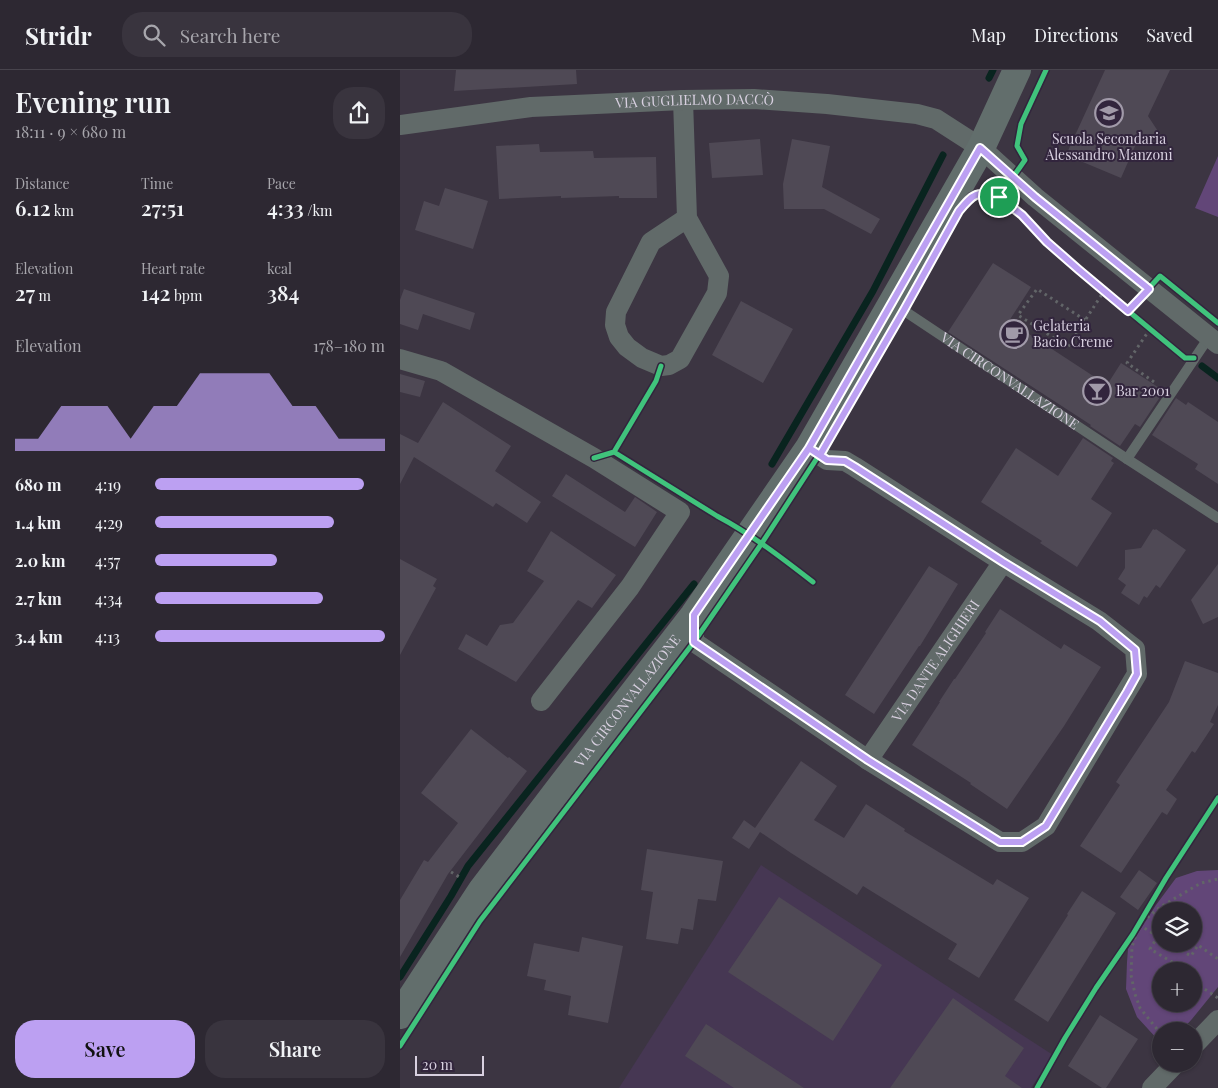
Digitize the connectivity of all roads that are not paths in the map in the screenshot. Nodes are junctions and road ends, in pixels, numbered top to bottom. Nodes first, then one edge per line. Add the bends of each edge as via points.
1 (1018, 70) edge
2 (683, 100) junction
3 (400, 125) edge
4 (980, 148) junction
5 (687, 218) junction
6 (892, 304) junction
7 (1213, 340) edge
8 (400, 360) edge
9 (809, 448) junction
10 (1127, 459) junction
11 (1218, 518) edge
12 (1003, 562) junction
13 (694, 615) junction
14 (541, 701) dead end
15 (868, 760) junction
16 (400, 1015) edge
17 (1218, 1020) edge
18 (1202, 1037) edge
19 (1167, 1072) edge
20 (1152, 1088) edge

1 - 4 street, VIA CIRCONVALLAZIONE
2 - 3 street, VIA GUGLIELMO DACCÒ via 531,107
2 - 4 street, VIA GUGLIELMO DACCÒ via 763,99 917,114 936,119
2 - 5 street
4 - 6 street, VIA CIRCONVALLAZIONE
4 - 7 street, VIA GUGLIELMO DACCÒ via 1035,197
5 - 5 street via 651,242 616,312 615,325 627,347 661,366 680,359 717,293 719,276
6 - 9 street, VIA CIRCONVALLAZIONE
6 - 10 lane, VIA CIRCONVALLAZIONE
7 - 10 lane via 1171,393
8 - 14 street via 441,371 594,458 680,512 630,587
9 - 12 street via 827,460 845,461
9 - 13 street, VIA CIRCONVALLAZIONE
10 - 11 lane, VIA CIRCONVALLAZIONE
12 - 15 street, VIA DANTE ALIGHIERI
12 - 15 street via 1100,621 1135,650 1137,674 1046,826 1022,842 1000,842
13 - 15 street via 694,642
13 - 16 street, VIA CIRCONVALLAZIONE via 482,890
17 - 18 street
19 - 20 street

